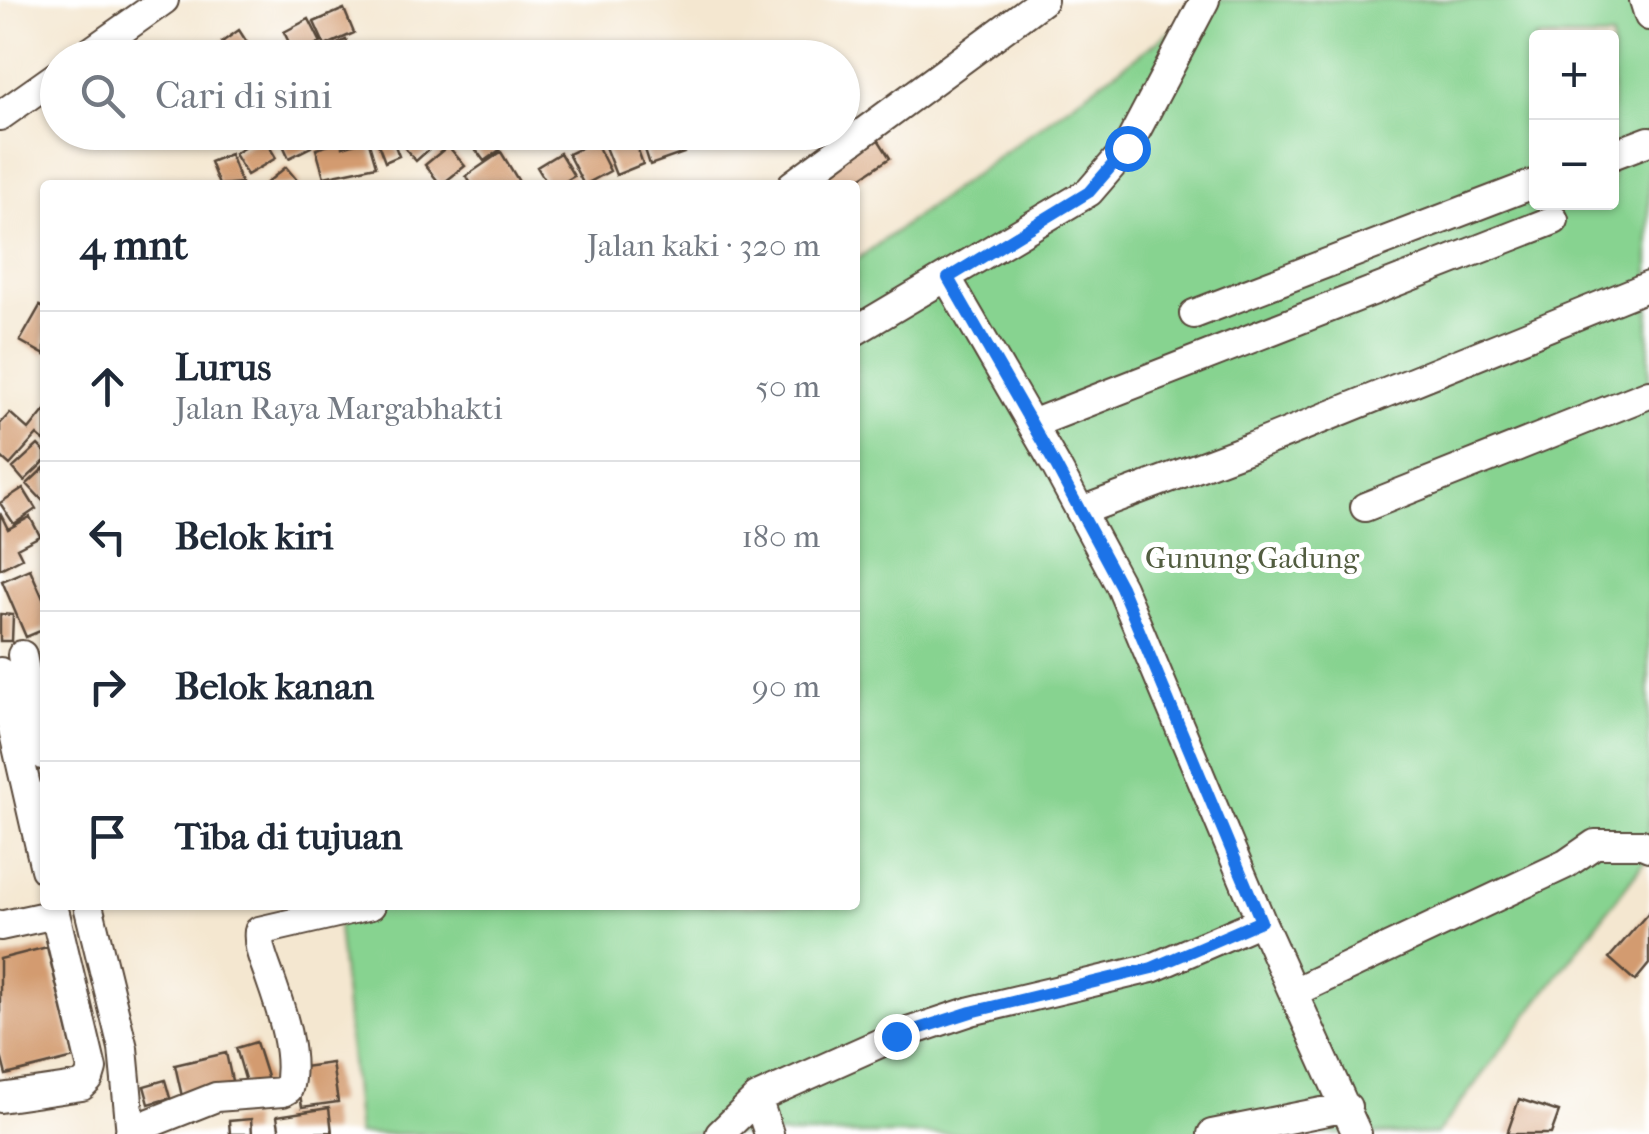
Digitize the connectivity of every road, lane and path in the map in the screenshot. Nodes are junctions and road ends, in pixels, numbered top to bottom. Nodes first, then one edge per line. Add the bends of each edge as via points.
1 (164, 0) edge
2 (1043, 0) edge
3 (1205, 0) edge
4 (1644, 0) edge
5 (1019, 9) edge
6 (1649, 16) edge
7 (107, 40) edge
8 (40, 88) edge
9 (0, 116) edge
10 (860, 132) edge
11 (1649, 140) edge
12 (837, 150) edge
13 (1619, 152) edge
14 (798, 180) edge
15 (1529, 187) edge
16 (1554, 220) dead end
17 (948, 278) junction
18 (1649, 286) edge
19 (1194, 314) dead end
20 (860, 328) edge
21 (1649, 394) edge
22 (1032, 424) junction
23 (1365, 506) dead end
24 (1081, 512) junction
25 (25, 657) edge
26 (40, 731) edge
27 (40, 816) edge
28 (1649, 847) edge
29 (51, 910) edge
30 (54, 910) edge
31 (89, 910) edge
32 (349, 910) edge
33 (1261, 921) junction
34 (0, 926) edge
35 (1294, 992) junction
36 (0, 1098) edge
37 (758, 1098) junction
38 (1352, 1121) edge
39 (131, 1132) edge
40 (720, 1134) edge
41 (769, 1134) edge
42 (1212, 1134) edge

1 - 7 street
2 - 5 street
3 - 17 street via 1111,170 1089,192
4 - 6 street
5 - 10 street
8 - 9 street
11 - 13 street
12 - 14 street
15 - 19 street
16 - 22 street
17 - 20 street
17 - 22 street
18 - 24 street
21 - 23 street
22 - 24 street
24 - 33 street via 1121,587
25 - 26 street
25 - 27 street
28 - 35 street via 1596,844
29 - 34 street
30 - 36 street via 92,1069 89,1080
31 - 39 street via 123,1048
32 - 39 street via 258,931 286,1039 288,1089 216,1097
33 - 35 street
33 - 37 street via 1152,968 914,1030
35 - 38 street
37 - 40 street
37 - 41 street
38 - 42 street

